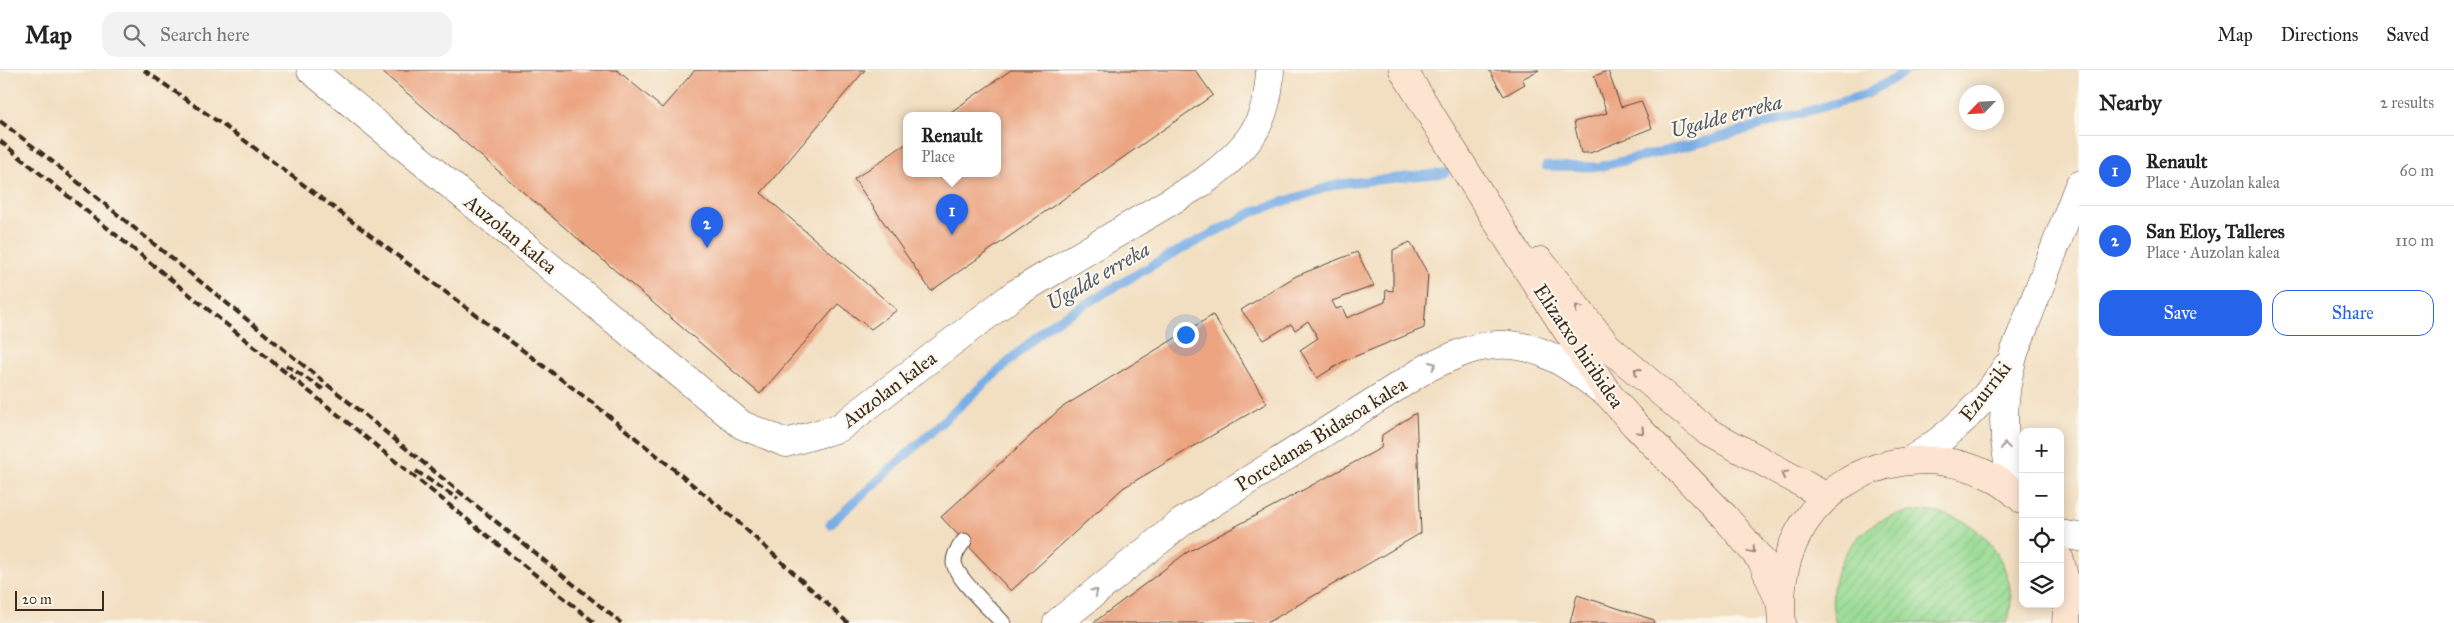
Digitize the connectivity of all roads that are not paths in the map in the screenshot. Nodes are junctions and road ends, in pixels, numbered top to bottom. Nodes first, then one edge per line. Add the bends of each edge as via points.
1 (311, 70) edge
2 (1270, 70) edge
3 (1403, 70) edge
4 (1421, 70) edge
5 (2079, 185) edge
6 (2014, 353) junction
7 (1609, 395) junction
8 (1911, 460) junction
9 (2019, 495) edge
10 (2019, 496) edge
11 (1827, 497) junction
12 (2064, 535) edge
13 (2079, 537) edge
14 (964, 541) dead end
15 (2061, 563) edge
16 (1781, 612) edge
17 (1003, 623) edge
18 (1057, 623) edge
19 (2066, 623) edge

1 - 2 street, Auzolan kalea via 742,425 786,443 839,428 1016,294 1223,167 1242,150 1257,126 1265,105
3 - 7 main road, Elizatxo hiribidea
11 -> 4 main road, Elizatxo hiribidea via 1707,431 1608,347 1536,255
5 - 6 street
6 - 8 street, Ezurriki via 1970,414 1944,438
9 -> 6 street, Ezurriki via 2009,471 2003,423 2004,400
7 -> 16 main road, Elizatxo hiribidea via 1634,425 1725,517 1762,561
18 -> 7 street, Porcelanas Bidasoa kalea via 1182,522 1427,368 1460,354 1504,344 1538,349 1572,368
8 - 10 main road via 1939,460 1967,466 1993,477
8 - 11 main road via 1866,472
11 - 16 main road via 1798,534 1782,578
12 - 13 street
14 - 17 lane via 954,563 958,574
15 - 19 main road via 2068,601

